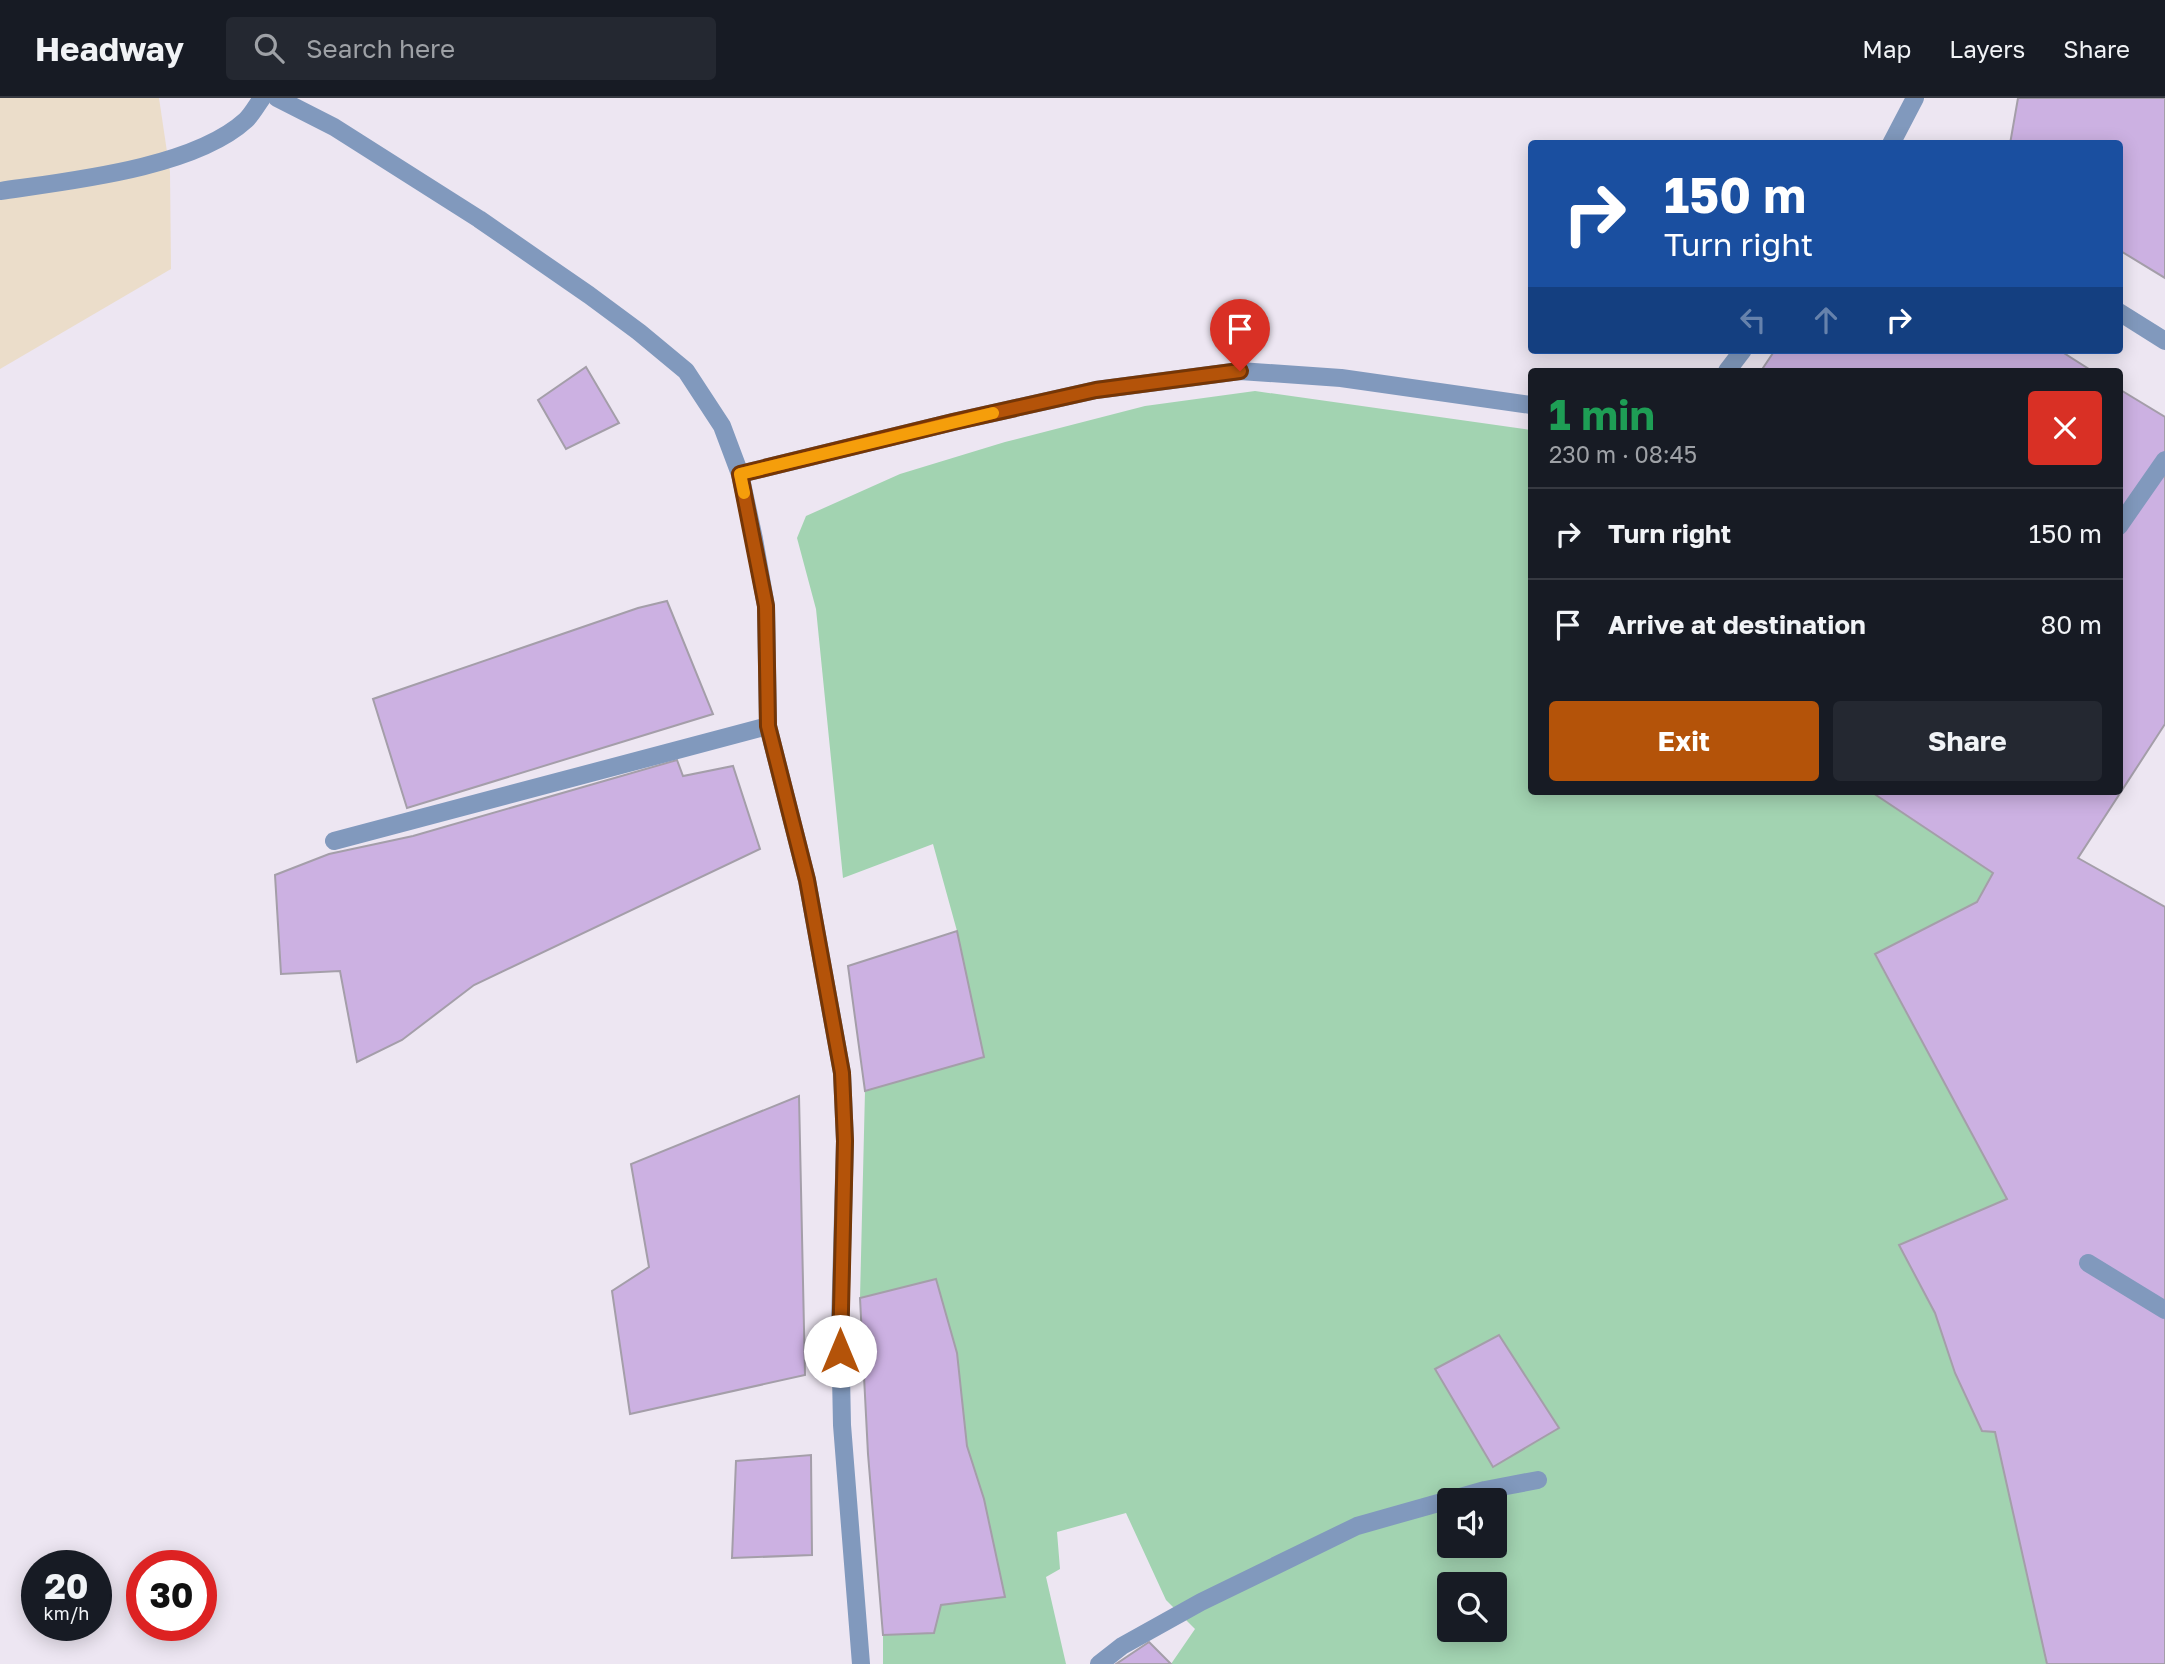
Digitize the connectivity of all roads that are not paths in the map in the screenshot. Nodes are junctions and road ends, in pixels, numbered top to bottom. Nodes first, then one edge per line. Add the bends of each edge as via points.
1 (262, 98) edge
2 (277, 98) edge
3 (1915, 98) edge
4 (1893, 140) edge
5 (0, 191) edge
6 (2123, 315) edge
7 (2165, 341) edge
8 (1740, 354) edge
9 (1729, 368) edge
10 (1528, 405) edge
11 (2165, 460) edge
12 (740, 474) junction
13 (2123, 520) edge
14 (768, 726) junction
15 (334, 841) dead end
16 (2088, 1263) dead end
17 (2165, 1310) edge
18 (1538, 1480) dead end
19 (1496, 1488) edge
20 (1437, 1503) edge
21 (862, 1664) edge
22 (1099, 1664) edge

1 - 5 street via 246,119 225,135 185,153 122,171
2 - 12 street via 334,127 479,219 639,332 686,371 722,426
3 - 4 street
6 - 7 street
8 - 9 street
10 - 12 street via 1341,378 1240,371 1096,390
11 - 13 street
12 - 14 street via 766,606
14 - 15 street
14 - 21 street via 807,880 842,1073 842,1425
16 - 17 street
18 - 19 street
20 - 22 street via 1357,1526 1201,1602

